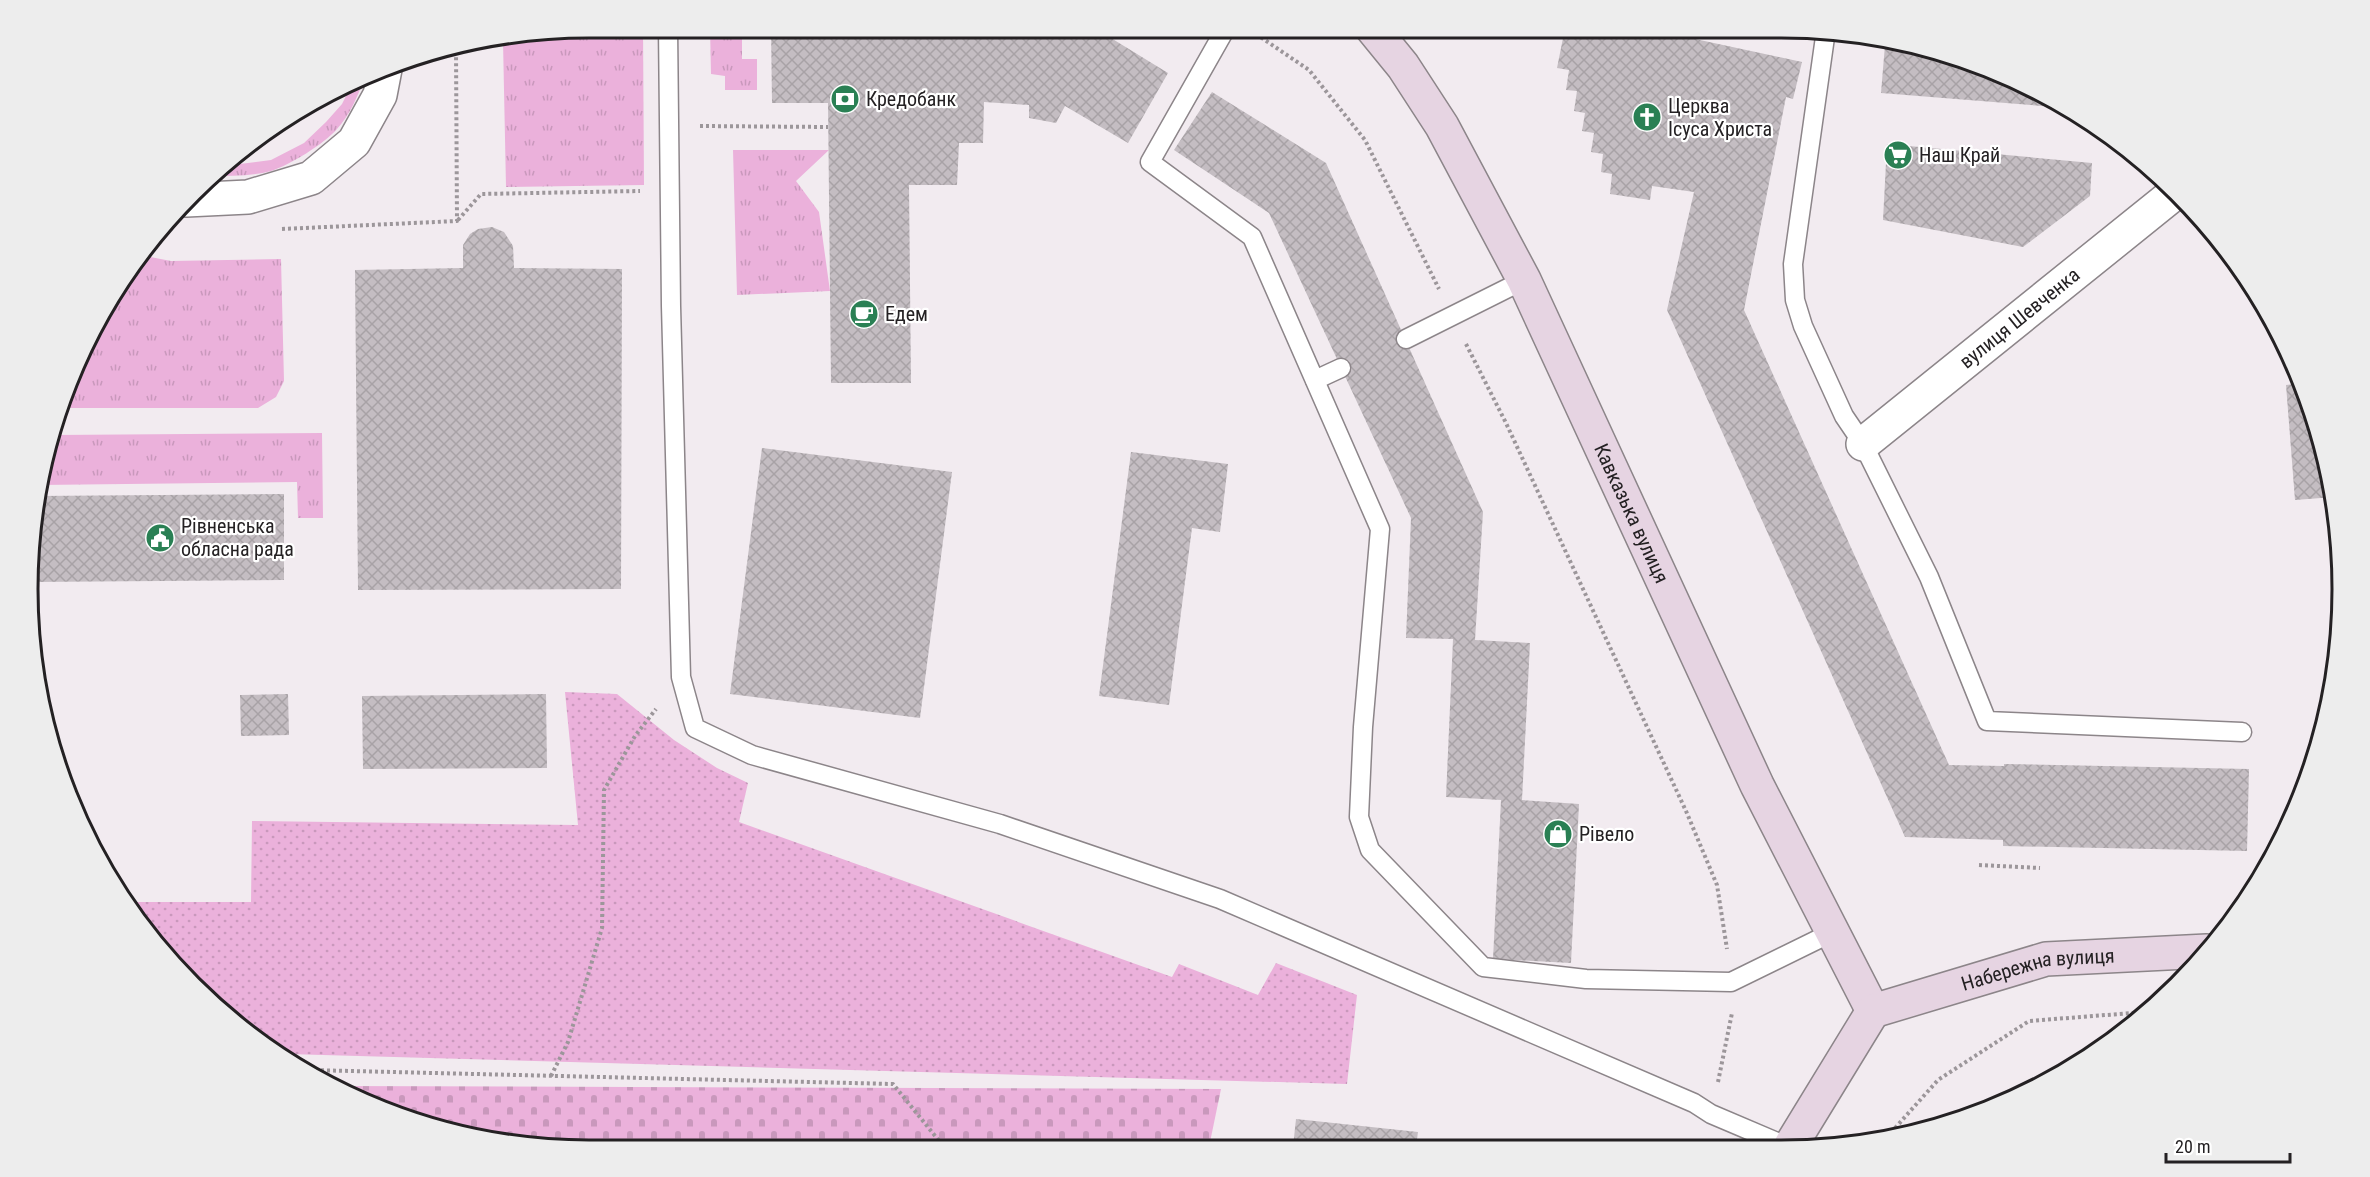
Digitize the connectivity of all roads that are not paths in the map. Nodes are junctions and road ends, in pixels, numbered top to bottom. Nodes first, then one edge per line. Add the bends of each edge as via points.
1 (668, 38) edge
2 (1220, 38) edge
3 (1380, 38) edge
4 (1826, 40) edge
5 (383, 77) edge
6 (2169, 197) edge
7 (199, 199) edge
8 (1524, 280) junction
9 (1406, 339) dead end
10 (1341, 368) dead end
11 (1315, 380) junction
12 (1863, 444) junction
13 (2242, 732) dead end
14 (1833, 932) junction
15 (2196, 951) edge
16 (1873, 1011) junction
17 (1794, 1139) edge
18 (1772, 1140) edge

1 - 18 lane via 681,677 695,728 752,755 1000,824 1220,898
2 - 11 lane via 1150,162 1252,237
3 - 8 street, Кавказька вулиця via 1442,126
4 - 12 lane via 1792,264 1795,300 1845,416
5 - 7 street via 380,95 354,142 311,178 248,197
6 - 12 street, вулиця Шевченка
8 - 9 lane
8 - 14 street, Кавказька вулиця via 1757,784
10 - 11 lane
11 - 14 lane via 1380,529 1362,727 1359,817 1370,850 1483,967 1586,979 1731,982
12 - 13 lane via 1929,578 1987,721
14 - 16 street, Кавказька вулиця
15 - 16 street, Набережна вулиця via 2046,959
16 - 17 street

